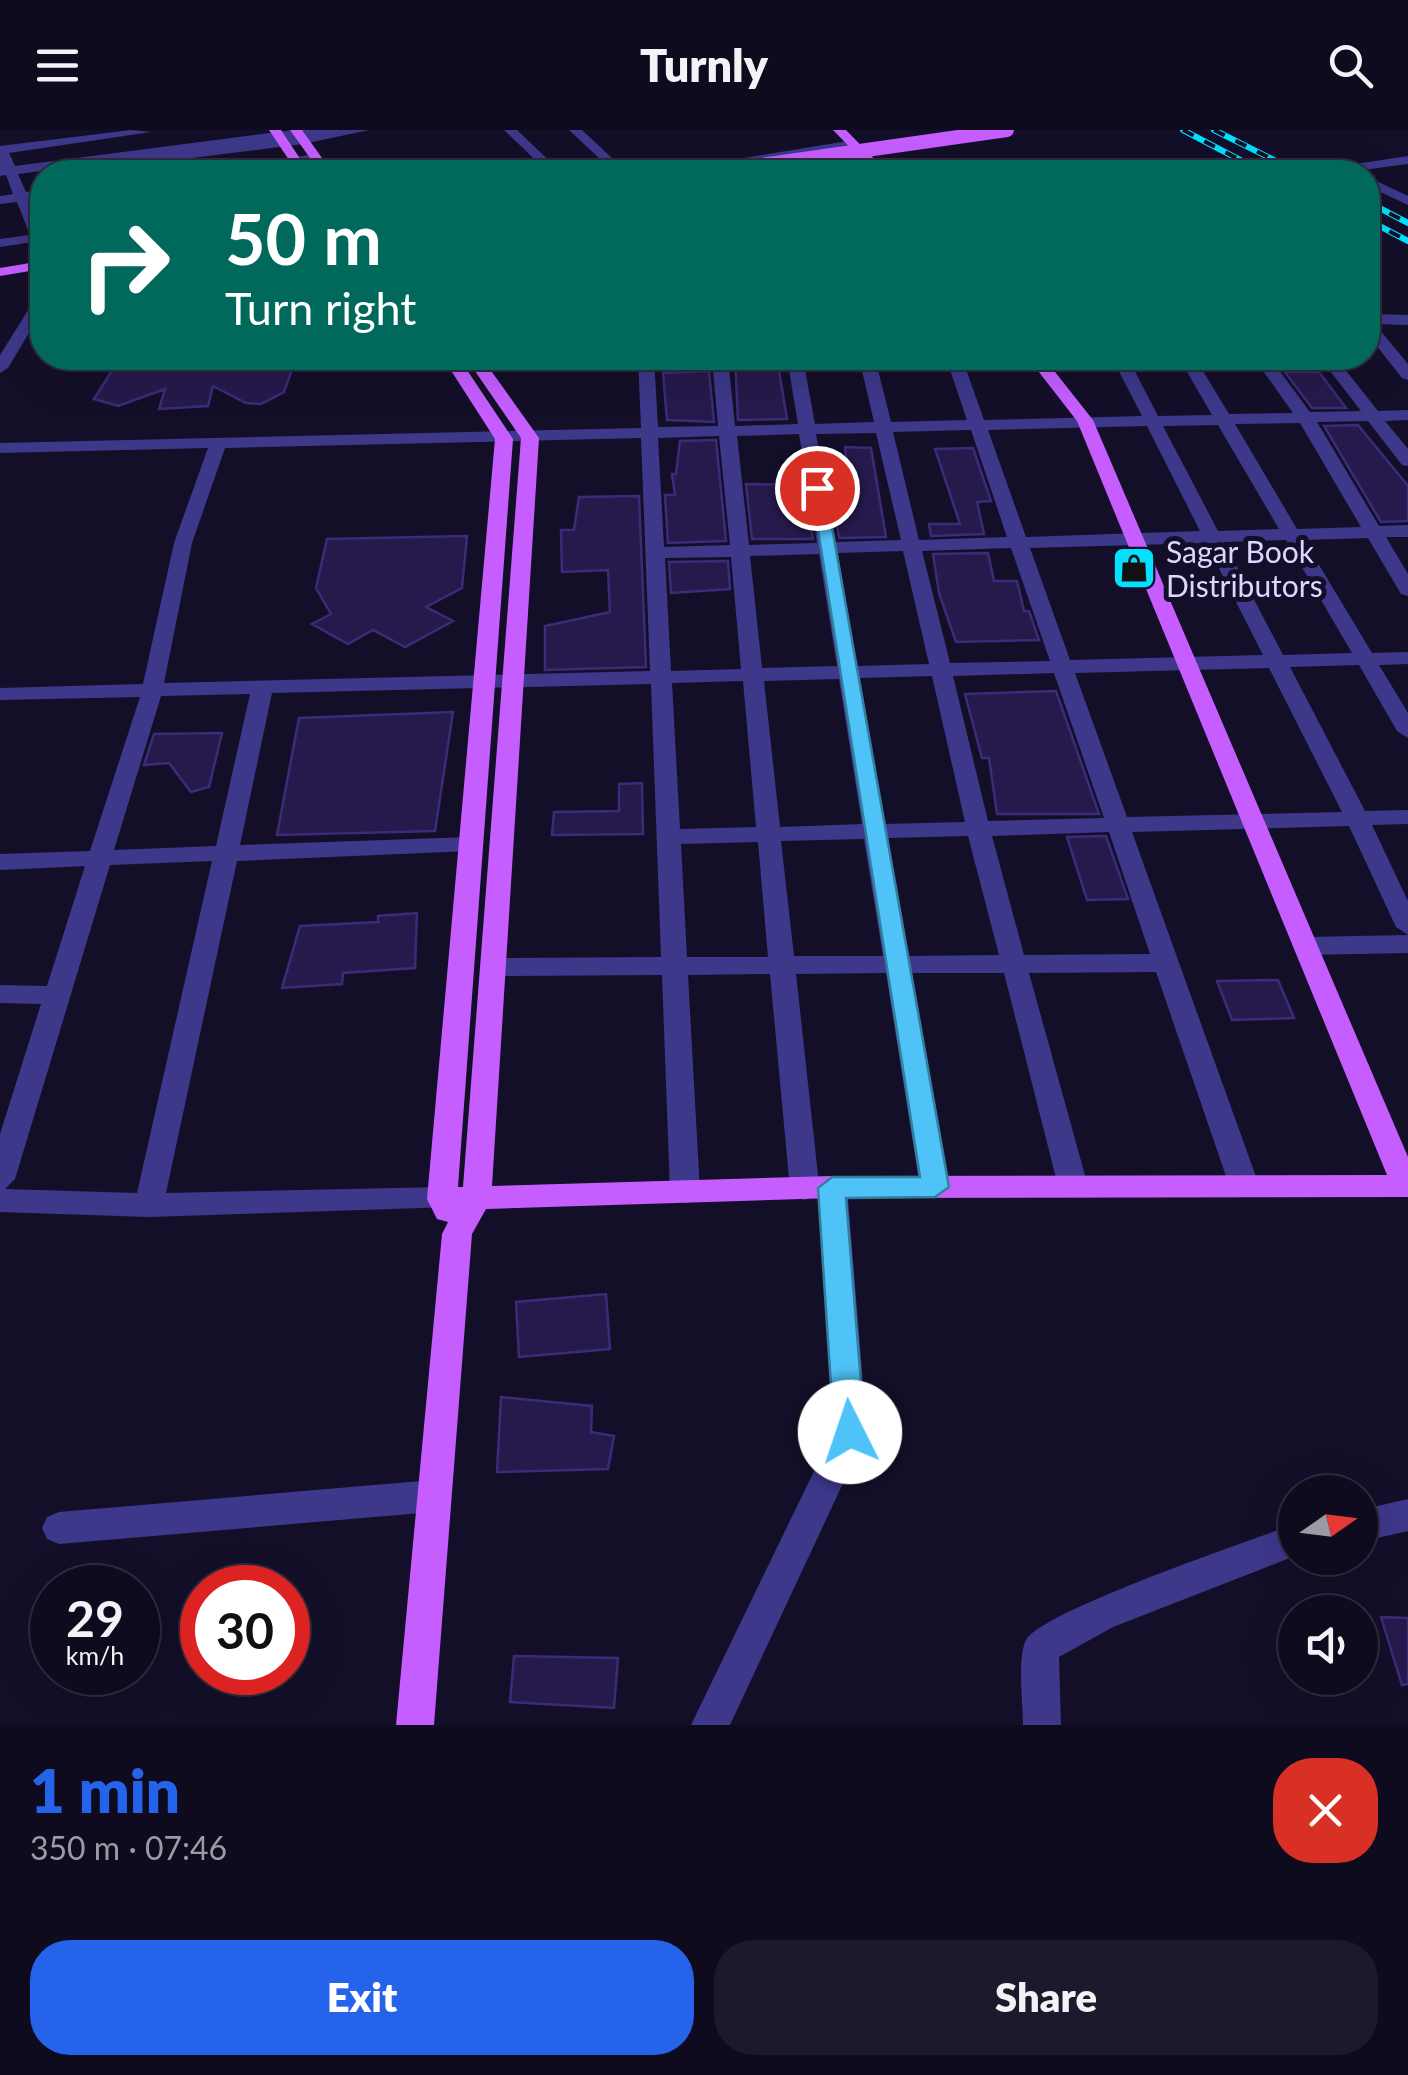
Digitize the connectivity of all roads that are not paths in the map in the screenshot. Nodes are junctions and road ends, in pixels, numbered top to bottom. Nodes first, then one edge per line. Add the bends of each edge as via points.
1 (20, 130) edge
2 (162, 130) edge
3 (363, 130) edge
4 (510, 130) edge
5 (575, 130) edge
6 (839, 130) edge
7 (849, 130) edge
8 (1007, 130) edge
9 (144, 131) edge
10 (299, 135) edge
11 (279, 136) edge
12 (854, 144) junction
13 (26, 147) junction
14 (1, 148) edge
15 (866, 157) junction
16 (160, 158) joint
17 (315, 158) joint
18 (32, 160) edge
19 (118, 160) edge
20 (145, 160) edge
21 (294, 160) joint
22 (542, 160) edge
23 (609, 160) edge
24 (746, 160) edge
25 (796, 160) edge
26 (845, 160) edge
27 (869, 160) edge
28 (1408, 160) edge
29 (1380, 164) edge
30 (6, 175) edge
31 (1380, 187) edge
32 (30, 195) edge
33 (22, 197) junction
34 (0, 200) edge
35 (1408, 201) edge
36 (30, 216) edge
37 (30, 242) edge
38 (0, 243) edge
39 (30, 266) edge
40 (0, 272) edge
41 (30, 281) edge
42 (0, 286) edge
43 (30, 319) edge
44 (1408, 320) edge
45 (1380, 321) edge
46 (1380, 338) edge
47 (0, 368) edge
48 (459, 370) edge
49 (482, 370) edge
50 (647, 370) edge
51 (721, 370) edge
52 (797, 370) edge
53 (870, 370) edge
54 (958, 370) edge
55 (1045, 370) edge
56 (1126, 370) edge
57 (1194, 370) edge
58 (1271, 370) edge
59 (1338, 370) edge
60 (1408, 375) edge
61 (1408, 414) edge
62 (1376, 416) junction
63 (1305, 418) junction
64 (1224, 419) junction
65 (1085, 420) junction
66 (1151, 420) junction
67 (974, 424) junction
68 (886, 426) junction
69 (807, 429) junction
70 (727, 431) junction
71 (650, 434) junction
72 (530, 438) junction
73 (504, 439) junction
74 (218, 444) junction
75 (0, 448) edge
76 (1408, 461) edge
77 (1408, 531) edge
78 (1373, 532) junction
79 (1292, 534) junction
80 (1212, 536) junction
81 (1135, 539) junction
82 (1016, 542) junction
83 (909, 546) junction
84 (827, 548) junction
85 (740, 550) junction
86 (656, 553) junction
87 (1408, 590) edge
88 (1408, 658) edge
89 (1366, 659) junction
90 (1276, 662) junction
91 (1188, 664) junction
92 (1060, 668) junction
93 (944, 672) junction
94 (848, 675) junction
95 (752, 678) junction
96 (662, 680) junction
97 (514, 683) junction
98 (487, 684) junction
99 (262, 690) junction
100 (152, 692) junction
101 (0, 694) edge
102 (1408, 731) edge
103 (1408, 817) edge
104 (1357, 818) junction
105 (1252, 821) junction
106 (1116, 824) junction
107 (978, 828) junction
108 (875, 831) junction
109 (769, 834) junction
110 (669, 836) junction
111 (471, 844) junction
112 (226, 856) junction
113 (97, 859) junction
114 (0, 862) edge
115 (1408, 927) edge
116 (1408, 944) edge
117 (1305, 946) junction
118 (1165, 963) junction
119 (1016, 964) junction
120 (898, 965) junction
121 (782, 966) junction
122 (496, 967) junction
123 (675, 967) junction
124 (0, 994) edge
125 (54, 995) junction
126 (0, 1179) edge
127 (1244, 1185) junction
128 (1073, 1186) junction
129 (1407, 1186) edge
130 (935, 1187) junction
131 (819, 1188) junction
132 (686, 1192) junction
133 (477, 1198) junction
134 (442, 1199) junction
135 (0, 1200) edge
136 (149, 1204) junction
137 (457, 1234) junction
138 (433, 1496) junction
139 (1408, 1515) edge
140 (1378, 1522) edge
141 (60, 1528) dead end
142 (1278, 1546) edge
143 (415, 1725) edge
144 (710, 1725) edge
145 (1042, 1725) edge

1 - 13 street
2 - 9 street
3 - 10 street
4 - 22 street
5 - 23 street
6 - 7 street
6 - 12 main road
8 - 25 main road, bridge
9 - 13 street
10 - 11 street
10 - 17 main road
11 - 16 street
11 - 19 street
11 - 21 main road
12 - 15 main road
12 - 24 street
13 - 14 street
13 - 18 street
14 - 30 street
15 - 26 street
15 - 27 main road
16 - 20 street
17 - 21 street
28 - 29 street
30 - 33 street
31 - 35 street
32 - 33 street
33 - 34 street
33 - 36 street
37 - 38 street
39 - 40 main road
41 - 42 main road
43 - 47 street
44 - 45 street
46 - 60 street
48 - 73 main road
49 - 72 main road
50 - 71 street
51 - 70 street
52 - 69 street
53 - 68 street
54 - 67 street
55 - 65 main road
56 - 66 street
57 - 64 street
58 - 63 street
59 - 62 street
61 - 62 street
62 - 63 street
62 - 76 street
63 - 64 street
63 - 78 street
64 - 66 street
64 - 79 street
65 - 66 street
65 - 67 street
65 - 81 main road
66 - 80 street
67 - 68 street
67 - 82 street
68 - 69 street
68 - 83 street
69 - 70 street
69 - 84 street
70 - 71 street
70 - 85 street
71 - 72 street
71 - 86 street
72 - 73 street
72 - 97 main road
73 - 74 street
73 - 98 main road
74 - 75 street
74 - 100 street via 183,543
77 - 78 street
78 - 79 street
78 - 87 street
79 - 80 street
79 - 89 street
80 - 81 street
80 - 90 street
81 - 82 street
81 - 91 main road
82 - 83 street
82 - 92 street
83 - 84 street
83 - 93 street
84 - 85 street
84 - 94 street
85 - 86 street
85 - 95 street
86 - 96 street
88 - 89 street
89 - 90 street
89 - 102 street
90 - 91 street
90 - 104 street
91 - 92 street
91 - 105 main road
92 - 93 street
92 - 106 street
93 - 94 street
93 - 107 street
94 - 95 street
94 - 108 street
95 - 96 street
95 - 109 street
96 - 97 street
96 - 110 street
97 - 98 street
97 - 122 main road
98 - 99 street
98 - 111 main road
99 - 100 street
99 - 112 street
100 - 101 street
100 - 113 street
103 - 104 street
104 - 105 street
104 - 115 street
105 - 106 street
105 - 117 main road
106 - 107 street
106 - 118 street
107 - 108 street
107 - 119 street
108 - 109 street
108 - 120 street
109 - 110 street
109 - 121 street
110 - 123 street
111 - 112 street
111 - 134 main road
112 - 113 street
112 - 136 street
113 - 114 street
113 - 125 street
116 - 117 street
117 - 129 main road
118 - 119 street
118 - 127 street
119 - 120 street
119 - 128 street
120 - 121 street
120 - 130 street
121 - 123 street
121 - 131 street
122 - 123 street
122 - 133 main road
123 - 132 street
124 - 125 street
125 - 126 street
127 - 128 main road
127 - 129 main road
128 - 130 main road
130 - 131 main road
131 - 132 main road
131 - 144 street via 850,1432
132 - 133 main road
133 - 134 main road
133 - 137 main road
134 - 136 street
134 - 137 main road
135 - 136 street
137 - 138 main road
138 - 141 street
138 - 143 main road
139 - 140 street
142 - 145 street via 1101,1614 1041,1648

